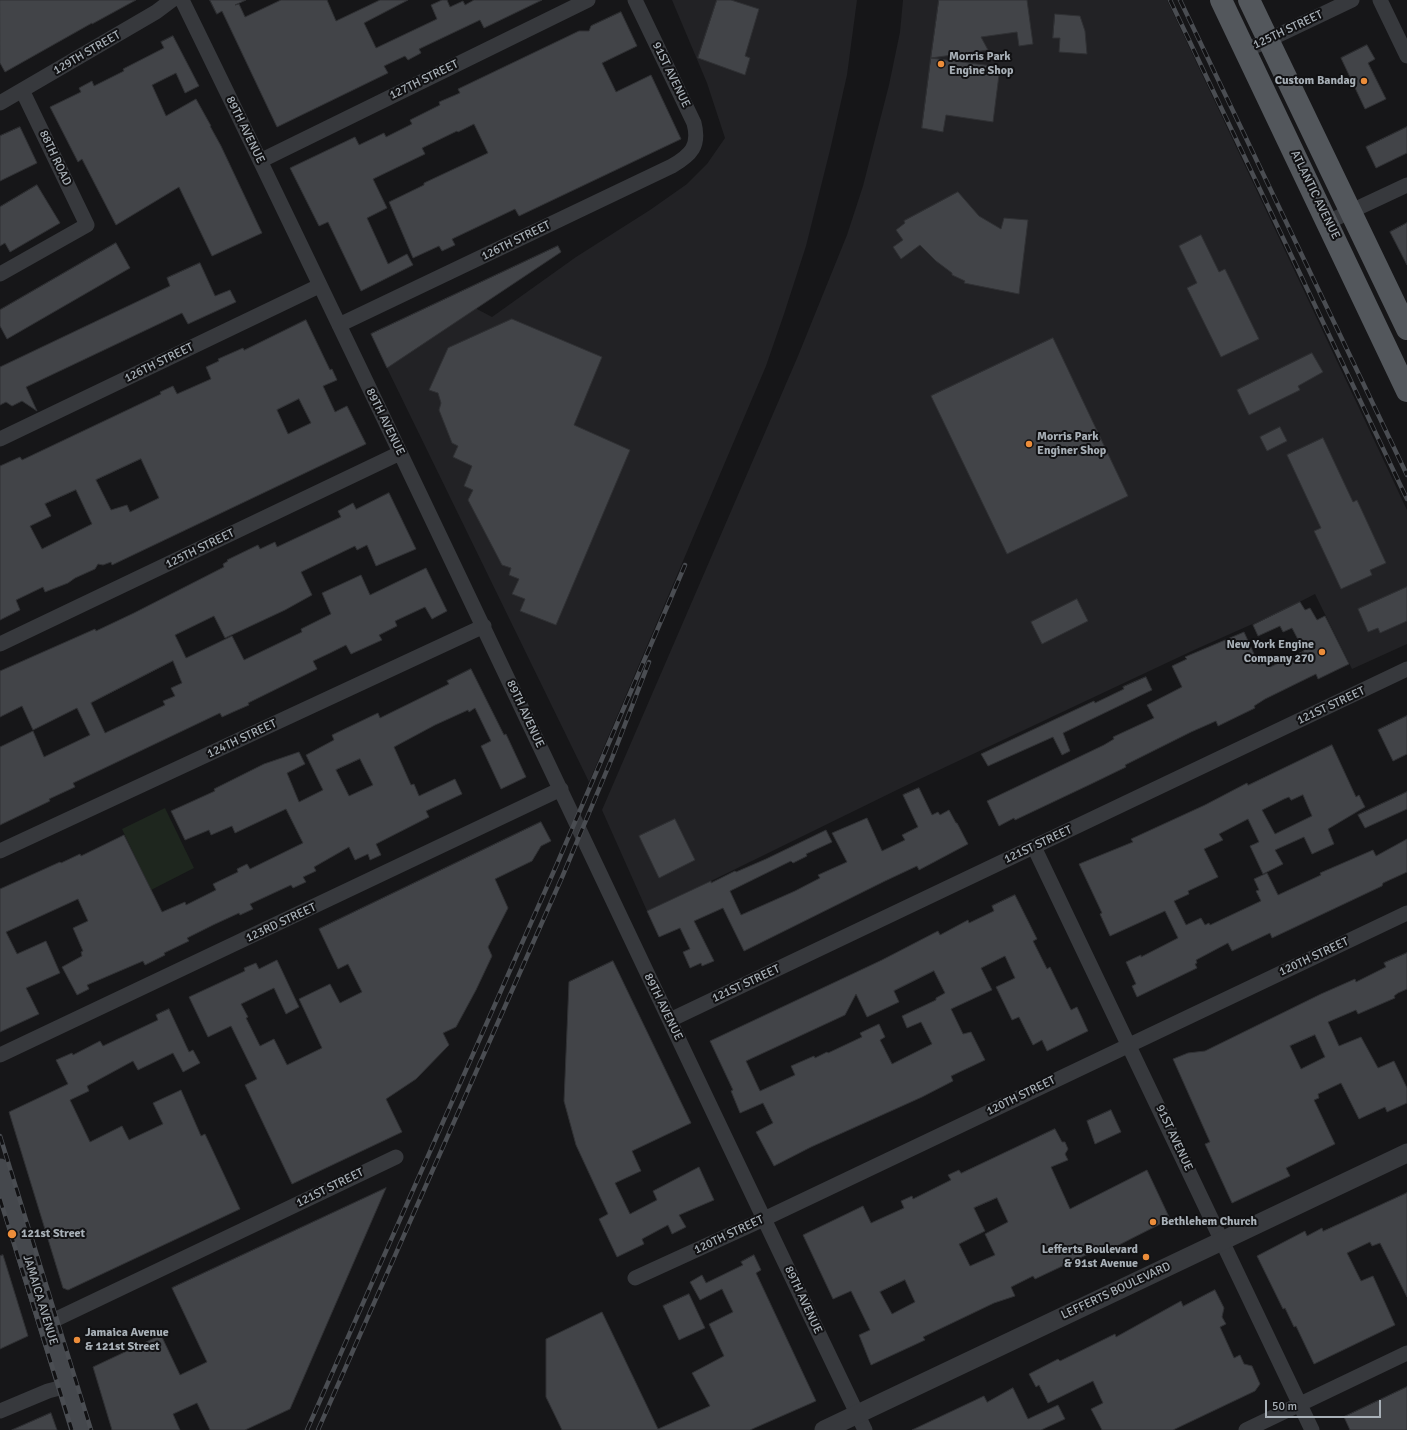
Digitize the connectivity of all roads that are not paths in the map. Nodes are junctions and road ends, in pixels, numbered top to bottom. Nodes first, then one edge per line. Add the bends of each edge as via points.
1 (172, 0) edge
2 (182, 0) edge
3 (588, 0) edge
4 (635, 0) edge
5 (1221, 0) edge
6 (1249, 0) edge
7 (1352, 0) edge
8 (1380, 0) edge
9 (1268, 40) junction
10 (1245, 51) junction
11 (1407, 56) edge
12 (22, 90) junction
13 (0, 103) edge
14 (691, 152) joint
15 (260, 161) junction
16 (1407, 185) edge
17 (1350, 211) junction
18 (1328, 222) junction
19 (0, 274) edge
20 (319, 286) junction
21 (339, 325) junction
22 (1407, 329) edge
23 (1407, 391) edge
24 (0, 439) edge
25 (400, 453) junction
26 (484, 626) junction
27 (0, 644) edge
28 (1407, 669) edge
29 (561, 789) junction
30 (1034, 847) junction
31 (0, 851) edge
32 (1407, 913) edge
33 (670, 1020) junction
34 (1129, 1045) junction
35 (0, 1055) edge
36 (1407, 1153) edge
37 (396, 1157) dead end
38 (0, 1169) edge
39 (6, 1209) edge
40 (764, 1219) junction
41 (1222, 1241) junction
42 (635, 1278) dead end
43 (48, 1323) junction
44 (1407, 1353) edge
45 (67, 1386) junction
46 (1300, 1404) junction
47 (0, 1411) edge
48 (861, 1422) edge
49 (80, 1430) edge
50 (824, 1430) edge
51 (1246, 1430) edge
52 (1312, 1430) edge

1 - 12 street, 129TH STREET via 156,12
2 - 15 street, 89TH AVENUE
3 - 15 street, 127TH STREET
4 - 14 street, 91ST AVENUE via 694,123 696,140
5 - 10 main road, ATLANTIC AVENUE
6 - 9 main road, ATLANTIC AVENUE
7 - 9 street, 125TH STREET
8 - 11 street
9 - 10 street, 125TH STREET
9 - 17 main road, ATLANTIC AVENUE
10 - 18 main road, ATLANTIC AVENUE
12 - 13 street, 129TH STREET
12 - 19 street, 88TH ROAD via 87,225
14 - 21 street, 126TH STREET via 672,166
15 - 20 street, 89TH AVENUE
16 - 17 street
17 - 18 street
17 - 22 main road, ATLANTIC AVENUE
18 - 23 main road, ATLANTIC AVENUE
20 - 21 street, 89TH AVENUE
20 - 24 street, 126TH STREET
21 - 25 street, 89TH AVENUE
25 - 26 street, 89TH AVENUE
25 - 27 street, 125TH STREET
26 - 29 street, 89TH AVENUE
26 - 31 street, 124TH STREET
28 - 30 street, 121ST STREET
29 - 33 street, 89TH AVENUE
29 - 35 street, 123RD STREET
30 - 33 street, 121ST STREET
30 - 34 street, 91ST AVENUE
32 - 34 street, 120TH STREET
33 - 40 street, 89TH AVENUE
34 - 40 street, 120TH STREET
34 - 41 street, 91ST AVENUE
36 - 41 street, LEFFERTS BOULEVARD
37 - 43 street, 121ST STREET
38 - 39 main road, JAMAICA AVENUE
39 - 43 main road, JAMAICA AVENUE
40 - 42 street, 120TH STREET
40 - 48 street, 89TH AVENUE
41 - 46 street, 91ST AVENUE
41 - 48 street, LEFFERTS BOULEVARD
43 - 45 main road, JAMAICA AVENUE
44 - 46 street
45 - 47 street via 48,1390
45 - 49 main road, JAMAICA AVENUE
46 - 51 street
46 - 52 street, 91ST AVENUE
48 - 50 street, LEFFERTS BOULEVARD

